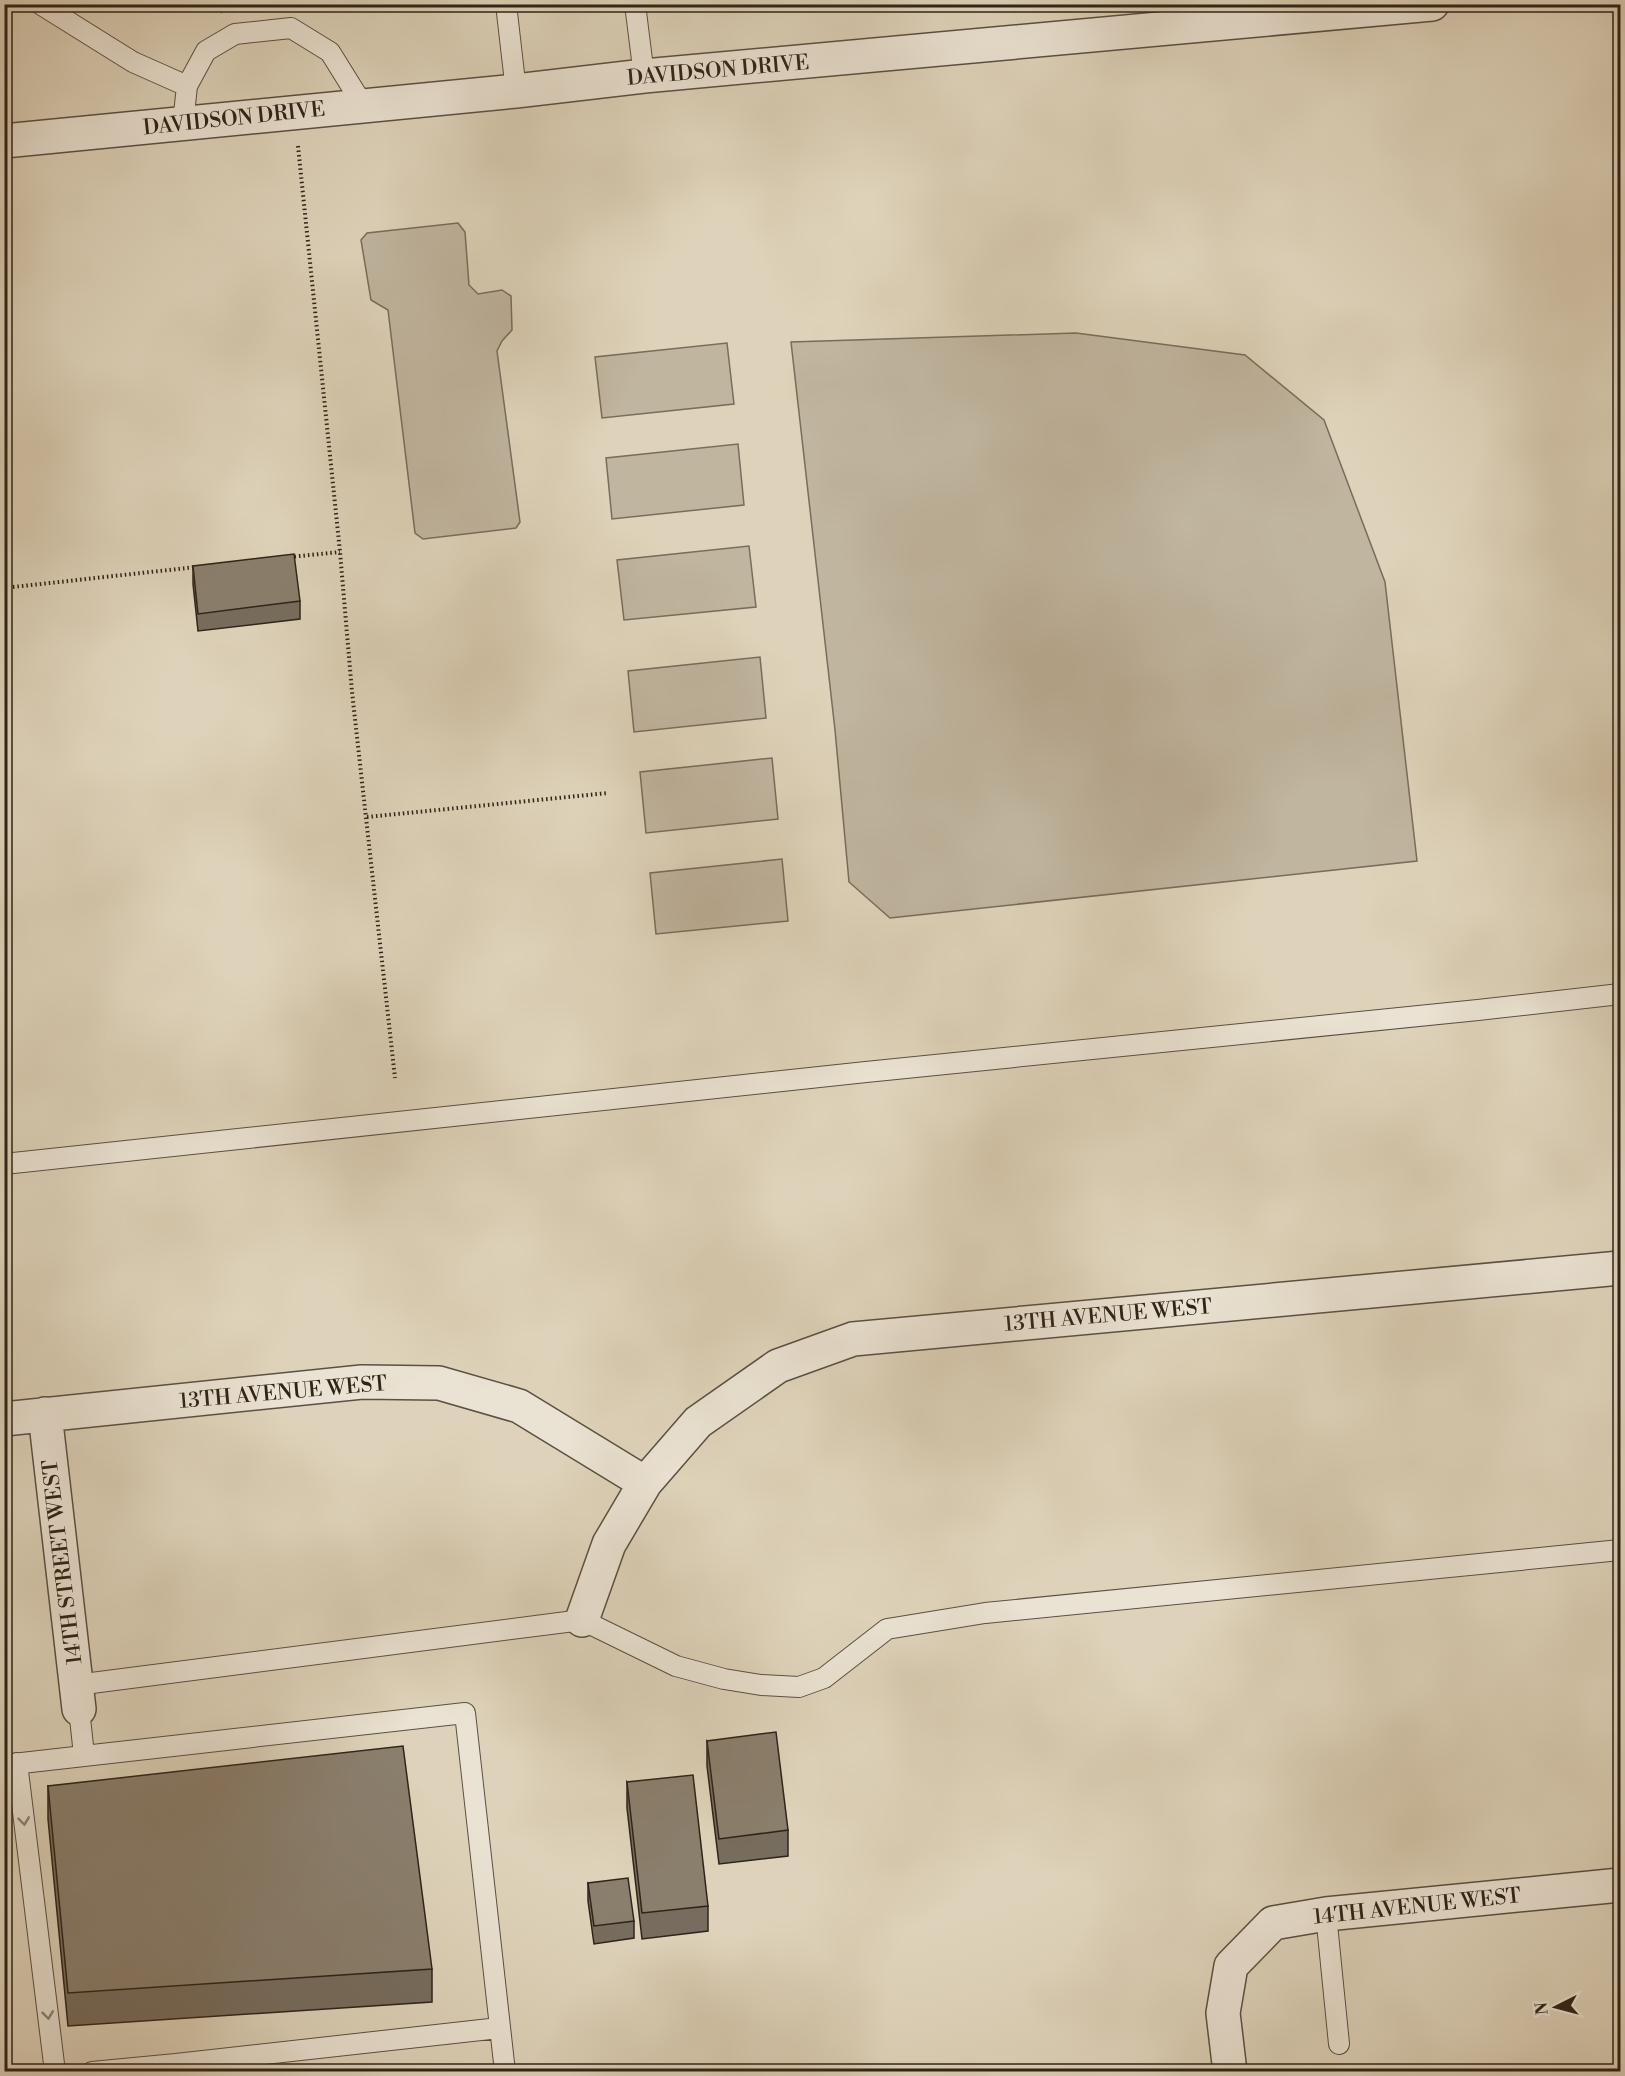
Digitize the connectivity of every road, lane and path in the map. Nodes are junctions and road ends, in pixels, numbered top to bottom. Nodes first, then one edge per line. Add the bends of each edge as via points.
1 (40, 4) edge
2 (506, 4) edge
3 (635, 4) edge
4 (1432, 4) edge
5 (644, 76) junction
6 (188, 86) junction
7 (516, 91) junction
8 (363, 105) junction
9 (293, 113) junction
10 (183, 123) junction
11 (4, 141) edge
12 (340, 552) junction
13 (282, 558) edge
14 (201, 567) edge
15 (4, 588) edge
16 (608, 793) dead end
17 (367, 817) junction
18 (1620, 994) edge
19 (395, 1078) dead end
20 (4, 1164) edge
21 (1620, 1268) edge
22 (45, 1414) junction
23 (4, 1419) edge
24 (645, 1483) junction
25 (1620, 1550) edge
26 (582, 1620) junction
27 (78, 1697) junction
28 (84, 1755) junction
29 (11, 1764) edge
30 (1620, 1885) edge
31 (1326, 1914) junction
32 (499, 2028) junction
33 (1338, 2044) dead end
34 (176, 2068) edge
35 (55, 2072) edge
36 (92, 2072) edge
37 (505, 2072) edge
38 (1230, 2072) edge

1 - 6 lane via 133,62
2 - 7 lane
3 - 5 lane
4 - 5 street, DAVIDSON DRIVE
5 - 7 street, DAVIDSON DRIVE
6 - 8 lane via 206,51 235,34 291,28 330,52
6 - 10 lane
7 - 8 street, DAVIDSON DRIVE
8 - 9 street, DAVIDSON DRIVE
9 - 10 street, DAVIDSON DRIVE
9 - 12 path
10 - 11 street, DAVIDSON DRIVE
12 - 13 path
12 - 17 path
14 - 15 path
16 - 17 path
17 - 19 path
18 - 20 lane
21 - 24 street, 13TH AVENUE WEST via 853,1339 778,1366 698,1422
22 - 23 street, 13TH AVENUE WEST
22 - 24 street, 13TH AVENUE WEST via 362,1382 439,1383 519,1406
22 - 27 street, 14TH STREET WEST
24 - 26 street, 13TH AVENUE WEST via 609,1544
25 - 26 lane via 985,1613 887,1629 824,1678 799,1687 724,1679 676,1666
26 - 27 lane
27 - 28 lane
28 - 29 lane
28 - 32 lane via 465,1713
29 -> 35 lane
30 - 31 street, 14TH AVENUE WEST
31 - 33 lane
31 - 38 street, 14TH AVENUE WEST via 1273,1923 1231,1966 1223,2013
32 - 34 lane
32 - 37 lane
34 - 36 lane

